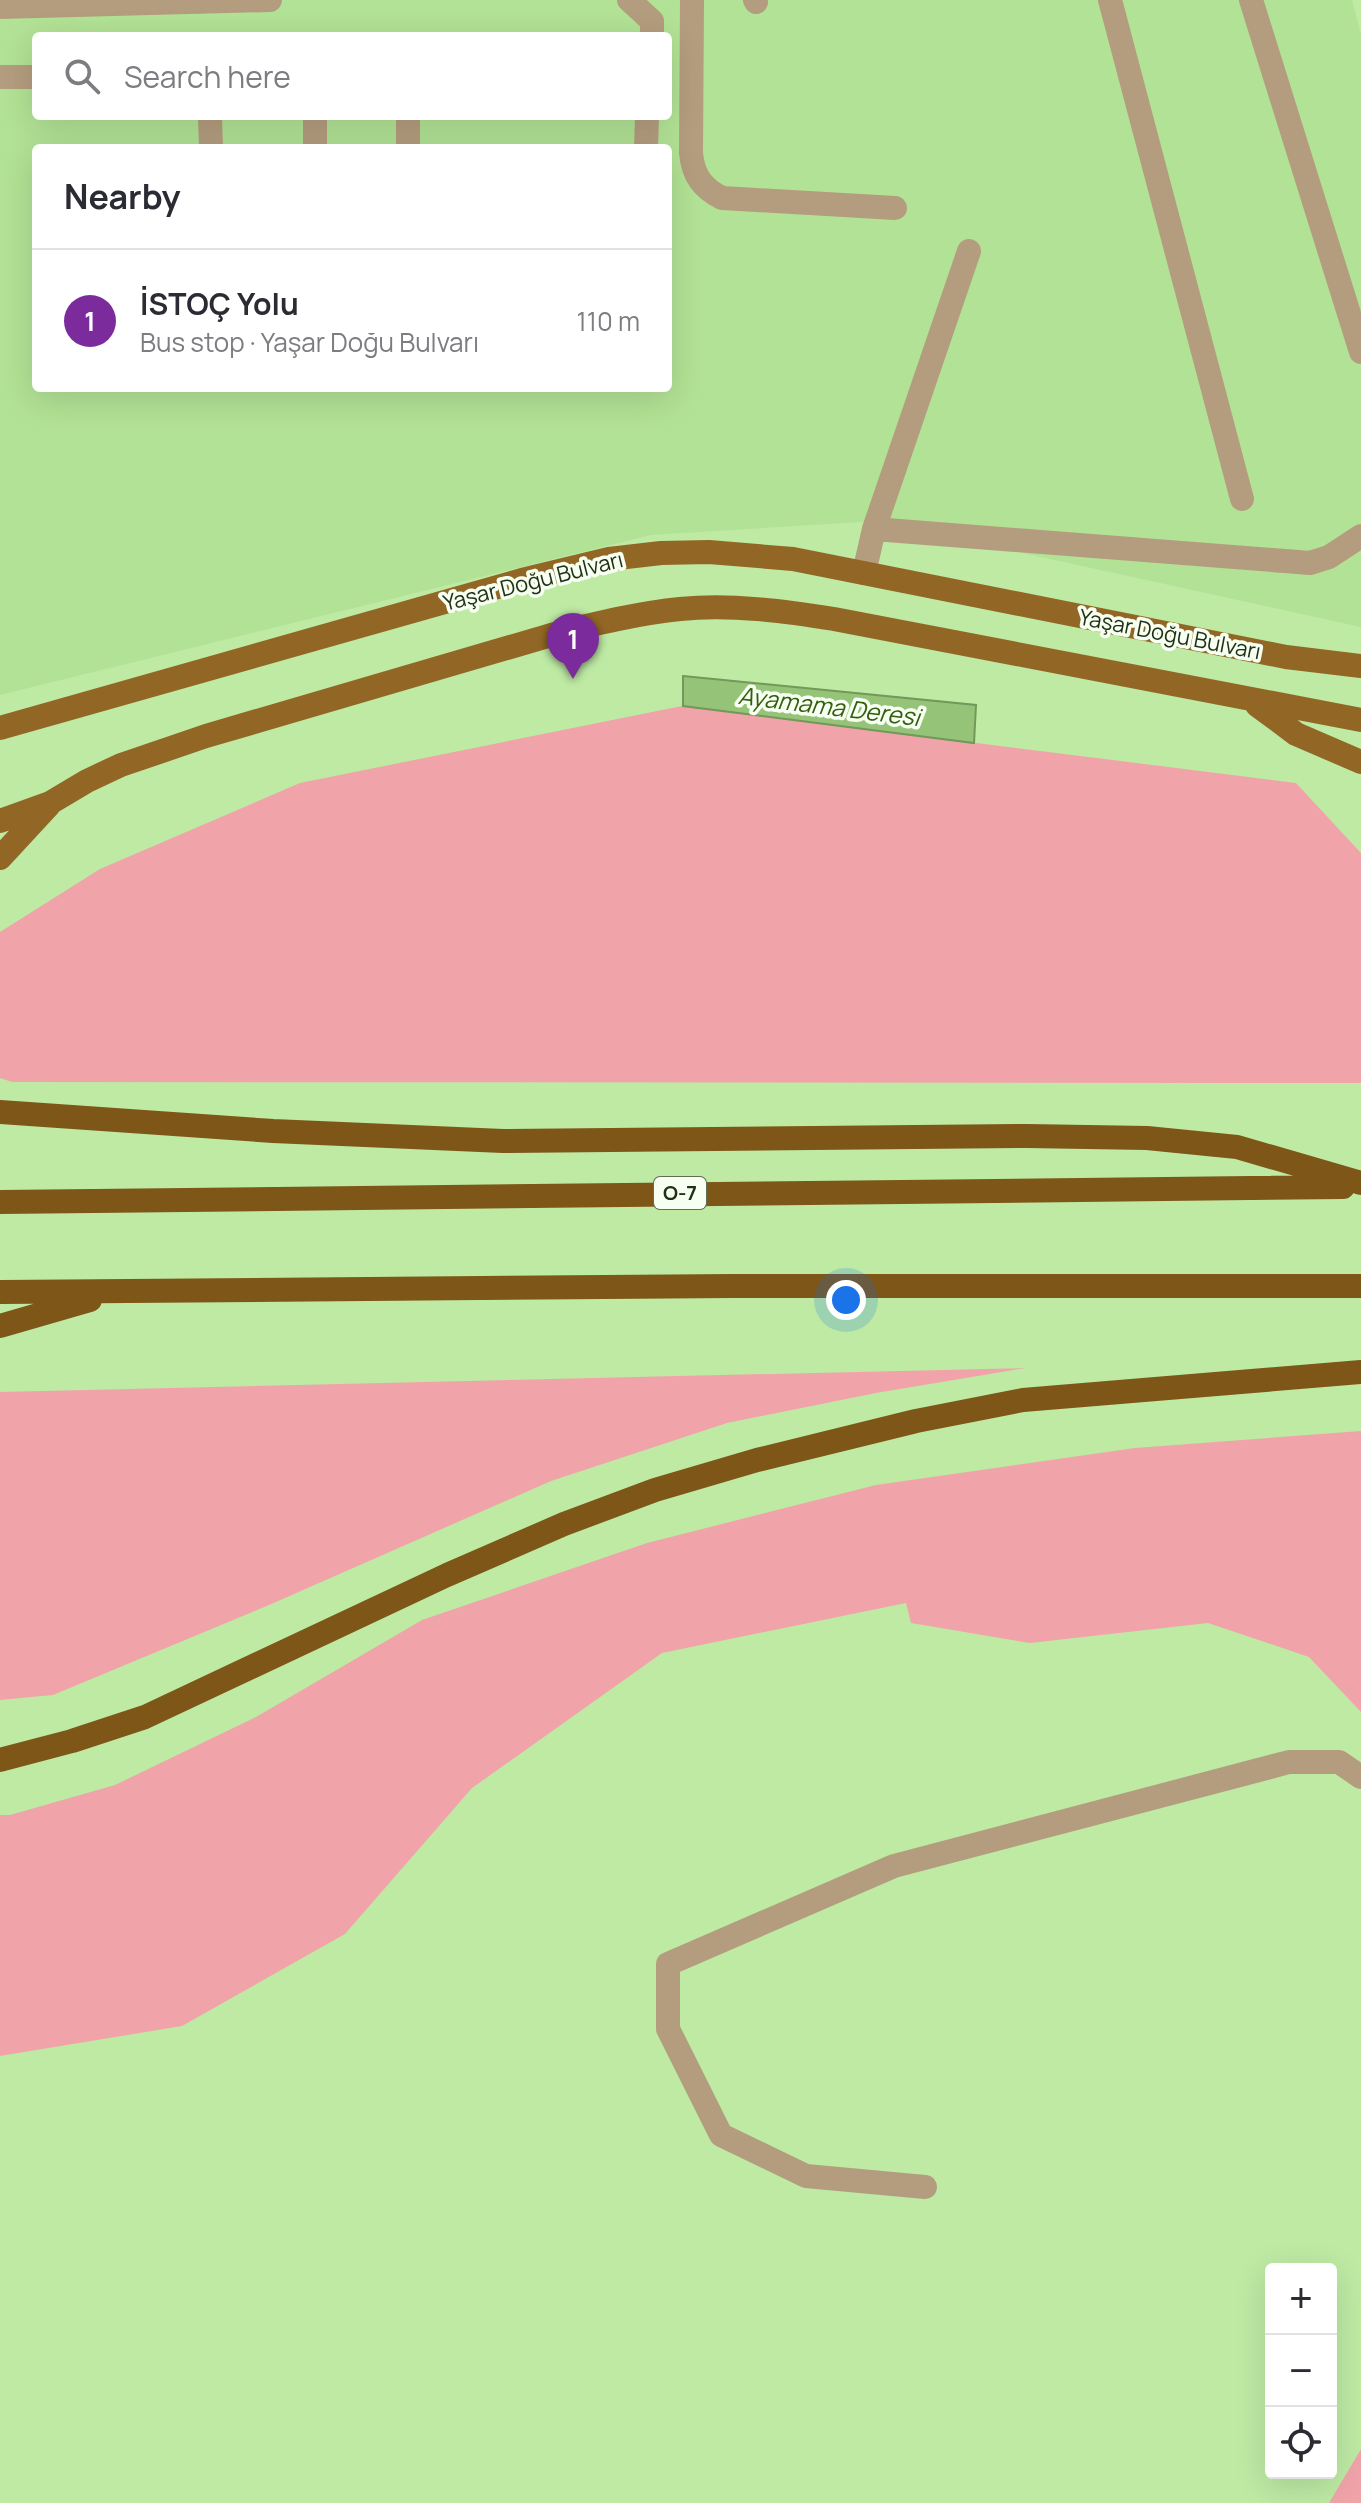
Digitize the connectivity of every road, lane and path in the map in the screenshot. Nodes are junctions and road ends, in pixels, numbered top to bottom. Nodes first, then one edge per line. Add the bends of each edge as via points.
1 (270, 0) edge
2 (629, 0) edge
3 (692, 0) edge
4 (1110, 0) edge
5 (1251, 0) edge
6 (0, 7) edge
7 (652, 32) edge
8 (0, 77) edge
9 (32, 77) edge
10 (210, 120) edge
11 (315, 120) edge
12 (408, 120) edge
13 (647, 120) edge
14 (211, 144) edge
15 (315, 144) edge
16 (408, 144) edge
17 (646, 144) edge
18 (895, 208) dead end
19 (969, 251) dead end
20 (1361, 352) edge
21 (1242, 499) dead end
22 (874, 529) junction
23 (1361, 536) edge
24 (864, 573) junction
25 (1361, 666) edge
26 (1252, 701) junction
27 (1361, 720) edge
28 (0, 728) edge
29 (1361, 762) edge
30 (50, 803) junction
31 (0, 821) edge
32 (0, 858) edge
33 (9, 1114) edge
34 (1361, 1185) edge
35 (0, 1202) edge
36 (1361, 1286) edge
37 (0, 1292) edge
38 (117, 1292) junction
39 (0, 1326) edge
40 (1361, 1372) edge
41 (0, 1760) edge
42 (1361, 1777) edge
43 (925, 2187) dead end

1 - 6 lane
2 - 7 lane via 652,21
3 - 18 lane via 691,153 703,185 722,198
4 - 21 lane
5 - 20 lane
8 - 9 lane
10 - 14 lane
11 - 15 lane
12 - 16 lane
13 - 17 lane
19 - 22 lane
22 - 23 lane via 1310,563
22 - 24 lane
24 - 25 main road, Yaşar Doğu Bulvarı via 1286,657
24 - 28 main road, Yaşar Doğu Bulvarı via 793,559 709,552 609,559
26 - 27 main road
26 - 29 main road via 1296,734
26 - 30 main road via 834,619 778,611 681,609 565,631 206,736 121,765
30 - 31 main road
30 - 32 main road
33 - 34 highway via 503,1141 1147,1138 1237,1147
34 - 35 highway, O-7
36 - 38 highway
37 - 38 highway
38 - 39 highway
40 - 41 highway via 1023,1400 757,1460 564,1524 145,1717
42 - 43 lane via 1339,1762 1289,1762 894,1866 668,1964 668,2029 721,2135 806,2176

